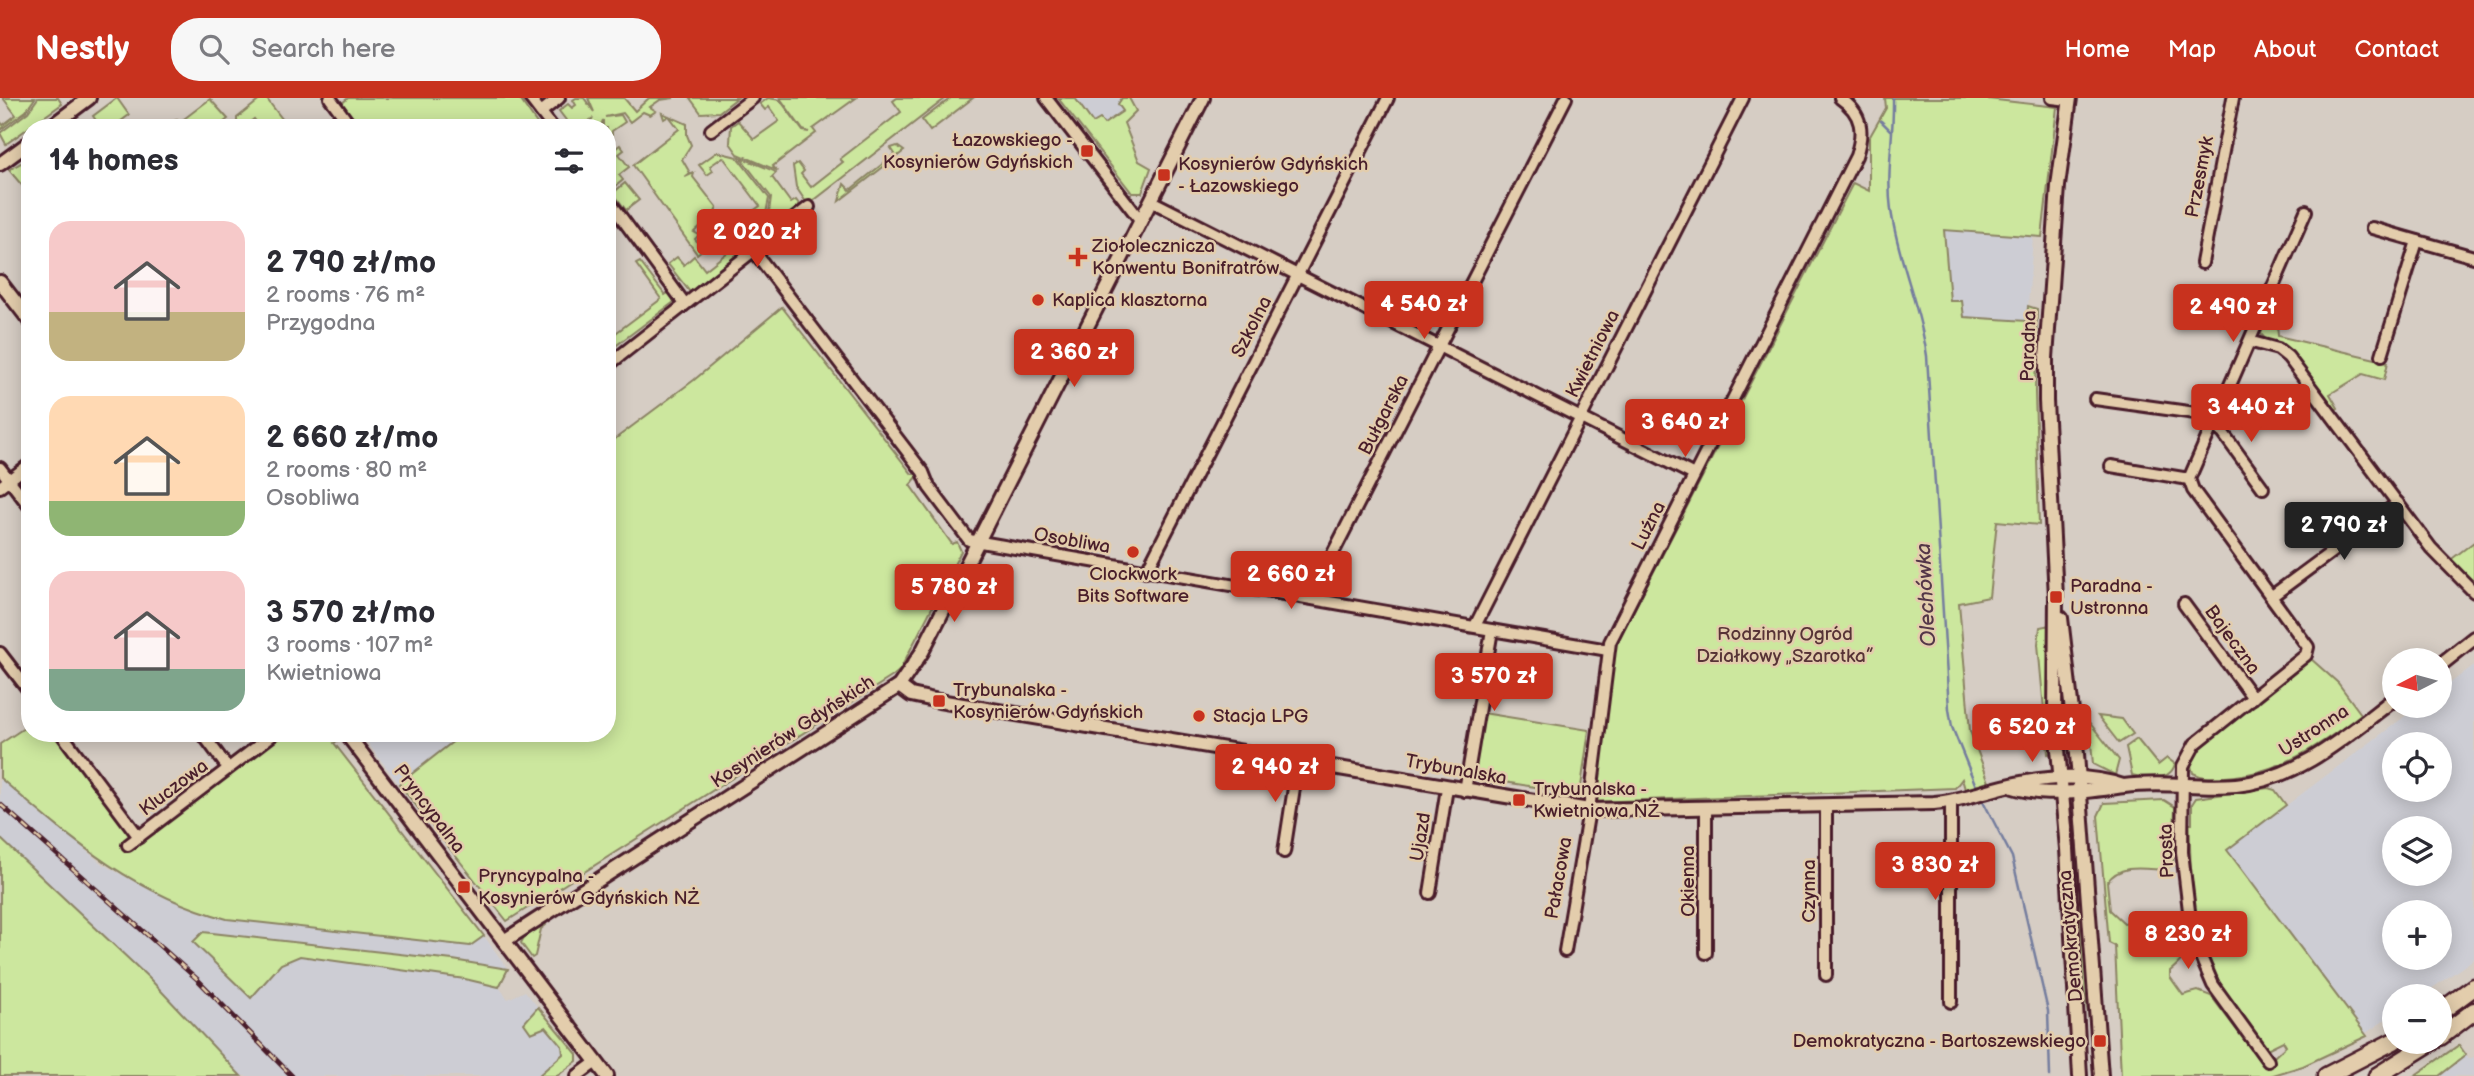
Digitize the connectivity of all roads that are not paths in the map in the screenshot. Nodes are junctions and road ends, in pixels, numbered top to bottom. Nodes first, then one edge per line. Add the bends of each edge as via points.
1 (89, 98) edge
2 (330, 98) edge
3 (530, 98) edge
4 (559, 98) edge
5 (753, 98) edge
6 (1046, 98) edge
7 (1203, 98) edge
8 (1388, 98) edge
9 (1566, 98) edge
10 (1743, 98) edge
11 (1840, 98) edge
12 (2052, 98) edge
13 (2233, 98) edge
14 (2070, 99) edge
15 (541, 112) junction
16 (61, 119) edge
17 (345, 119) edge
18 (546, 119) edge
19 (711, 130) dead end
20 (21, 149) edge
21 (0, 164) edge
22 (1151, 201) junction
23 (809, 207) dead end
24 (616, 210) edge
25 (2306, 211) dead end
26 (1141, 220) junction
27 (2372, 228) dead end
28 (2417, 241) junction
29 (754, 251) junction
30 (2474, 257) edge
31 (2202, 263) dead end
32 (1298, 275) junction
33 (0, 282) edge
34 (685, 304) junction
35 (21, 309) edge
36 (2252, 342) junction
37 (1438, 346) junction
38 (2382, 355) dead end
39 (616, 359) edge
40 (2095, 400) dead end
41 (1580, 418) junction
42 (2215, 421) junction
43 (2111, 466) dead end
44 (0, 468) edge
45 (21, 471) edge
46 (1694, 475) junction
47 (2191, 477) junction
48 (5, 483) edge
49 (2263, 488) dead end
50 (21, 498) edge
51 (2398, 503) junction
52 (978, 542) junction
53 (1146, 572) junction
54 (2474, 592) edge
55 (2272, 596) junction
56 (2056, 597) junction
57 (1310, 598) junction
58 (2184, 604) dead end
59 (1475, 626) junction
60 (1492, 630) junction
61 (2474, 638) edge
62 (1608, 650) junction
63 (0, 653) edge
64 (2452, 655) edge
65 (21, 680) edge
66 (899, 686) junction
67 (2253, 698) junction
68 (2382, 708) edge
69 (68, 742) edge
70 (209, 742) edge
71 (263, 742) edge
72 (353, 742) edge
73 (1298, 762) junction
74 (228, 768) junction
75 (2061, 779) junction
76 (2078, 779) junction
77 (2123, 786) junction
78 (2182, 786) junction
79 (2013, 787) junction
80 (1447, 788) junction
81 (1465, 791) junction
82 (2063, 792) junction
83 (2078, 792) junction
84 (1951, 802) junction
85 (1826, 806) junction
86 (1706, 809) junction
87 (1589, 810) junction
88 (139, 837) junction
89 (128, 845) dead end
90 (1284, 852) dead end
91 (1430, 892) dead end
92 (503, 941) junction
93 (1565, 951) dead end
94 (1706, 953) dead end
95 (1826, 975) dead end
96 (2474, 987) edge
97 (1951, 1002) dead end
98 (2452, 1003) edge
99 (2474, 1011) edge
100 (2452, 1028) edge
101 (2382, 1047) edge
102 (2412, 1054) edge
103 (2268, 1061) dead end
104 (596, 1062) junction
105 (577, 1076) edge
106 (607, 1076) edge
107 (2080, 1076) edge
108 (2101, 1076) edge
109 (2326, 1076) edge
110 (2377, 1076) edge

1 - 16 street
2 - 17 street
3 - 15 street
4 - 15 street
5 - 19 street
6 - 26 street
7 - 22 street, Kosynierów Gdyńskich
8 - 32 street, Szkolna
9 - 37 street, Bułgarska
10 - 41 street, Kwietniowa
11 - 46 street, Luźna via 1860,121 1862,139 1844,183
12 - 14 street
13 - 31 street, Przesmyk
14 - 56 street, Paradna via 2058,186 2046,358
15 - 18 street
20 - 21 street
22 - 26 street, Kosynierów Gdyńskich
22 - 32 street
23 - 29 street
24 - 34 street
25 - 36 street
26 - 52 street, Kosynierów Gdyńskich
27 - 28 street
28 - 30 street
28 - 38 street
29 - 34 street
29 - 52 street via 923,472 966,538
32 - 37 street
32 - 53 street, Szkolna
33 - 35 street
34 - 39 street
36 - 42 street
36 - 51 street via 2278,349 2288,357
37 - 41 street
37 - 57 street, Bułgarska
40 - 42 street
41 - 46 street
41 - 59 street, Kwietniowa
42 - 47 street
42 - 49 street
43 - 47 street
44 - 48 street
45 - 48 street
46 - 62 street, Luźna
47 - 55 street via 2193,490
48 - 50 street
51 - 54 street via 2448,568
51 - 55 street
52 - 53 street, Osobliwa
52 - 66 street, Kosynierów Gdyńskich via 922,652
53 - 57 street, Osobliwa
55 - 67 street, Prosta via 2308,652
56 - 75 street, Paradna via 2055,716
56 - 76 street, Paradna
57 - 59 street, Osobliwa
58 - 67 street, Bajeczna
59 - 60 street, Osobliwa
60 - 62 street, Osobliwa
60 - 81 street
61 - 64 street
62 - 87 street, Luźna
63 - 65 street
66 - 73 street, Trybunalska via 911,695 939,701
66 - 92 street, Kosynierów Gdyńskich
67 - 78 street, Prosta via 2191,749 2183,766
68 - 78 street, Ustronna via 2293,769 2238,785
69 - 88 street
70 - 74 street
71 - 74 street, Kluczowa
72 - 92 street, Pryncypalna
73 - 80 street, Trybunalska
73 - 90 street
74 - 88 street, Kluczowa
75 - 76 street, Trybunalska
75 - 79 street, Trybunalska
75 - 82 street, Paradna
76 - 77 street, Ustronna
76 - 83 street, Paradna
77 - 78 street, Ustronna
77 - 83 street, Ustronna
78 - 103 street, Prosta via 2182,852 2194,944 2213,985
79 - 82 street, Trybunalska
79 - 84 street, Trybunalska
80 - 81 street, Trybunalska
80 - 91 street, Ujazd
81 - 87 street, Trybunalska
82 - 83 street, Trybunalska
82 - 107 street, Demokratyczna
83 - 108 street, Demokratyczna
84 - 85 street, Trybunalska
84 - 97 street
85 - 86 street, Trybunalska
85 - 95 street, Czynna
86 - 87 street, Trybunalska
86 - 94 street, Okienna
87 - 93 street, Pałacowa
88 - 89 street, Kluczowa
92 - 104 street, Pryncypalna
96 - 98 main road
99 - 100 main road
101 - 109 main road
102 - 110 main road
104 - 105 street
104 - 106 street, Pryncypalna

